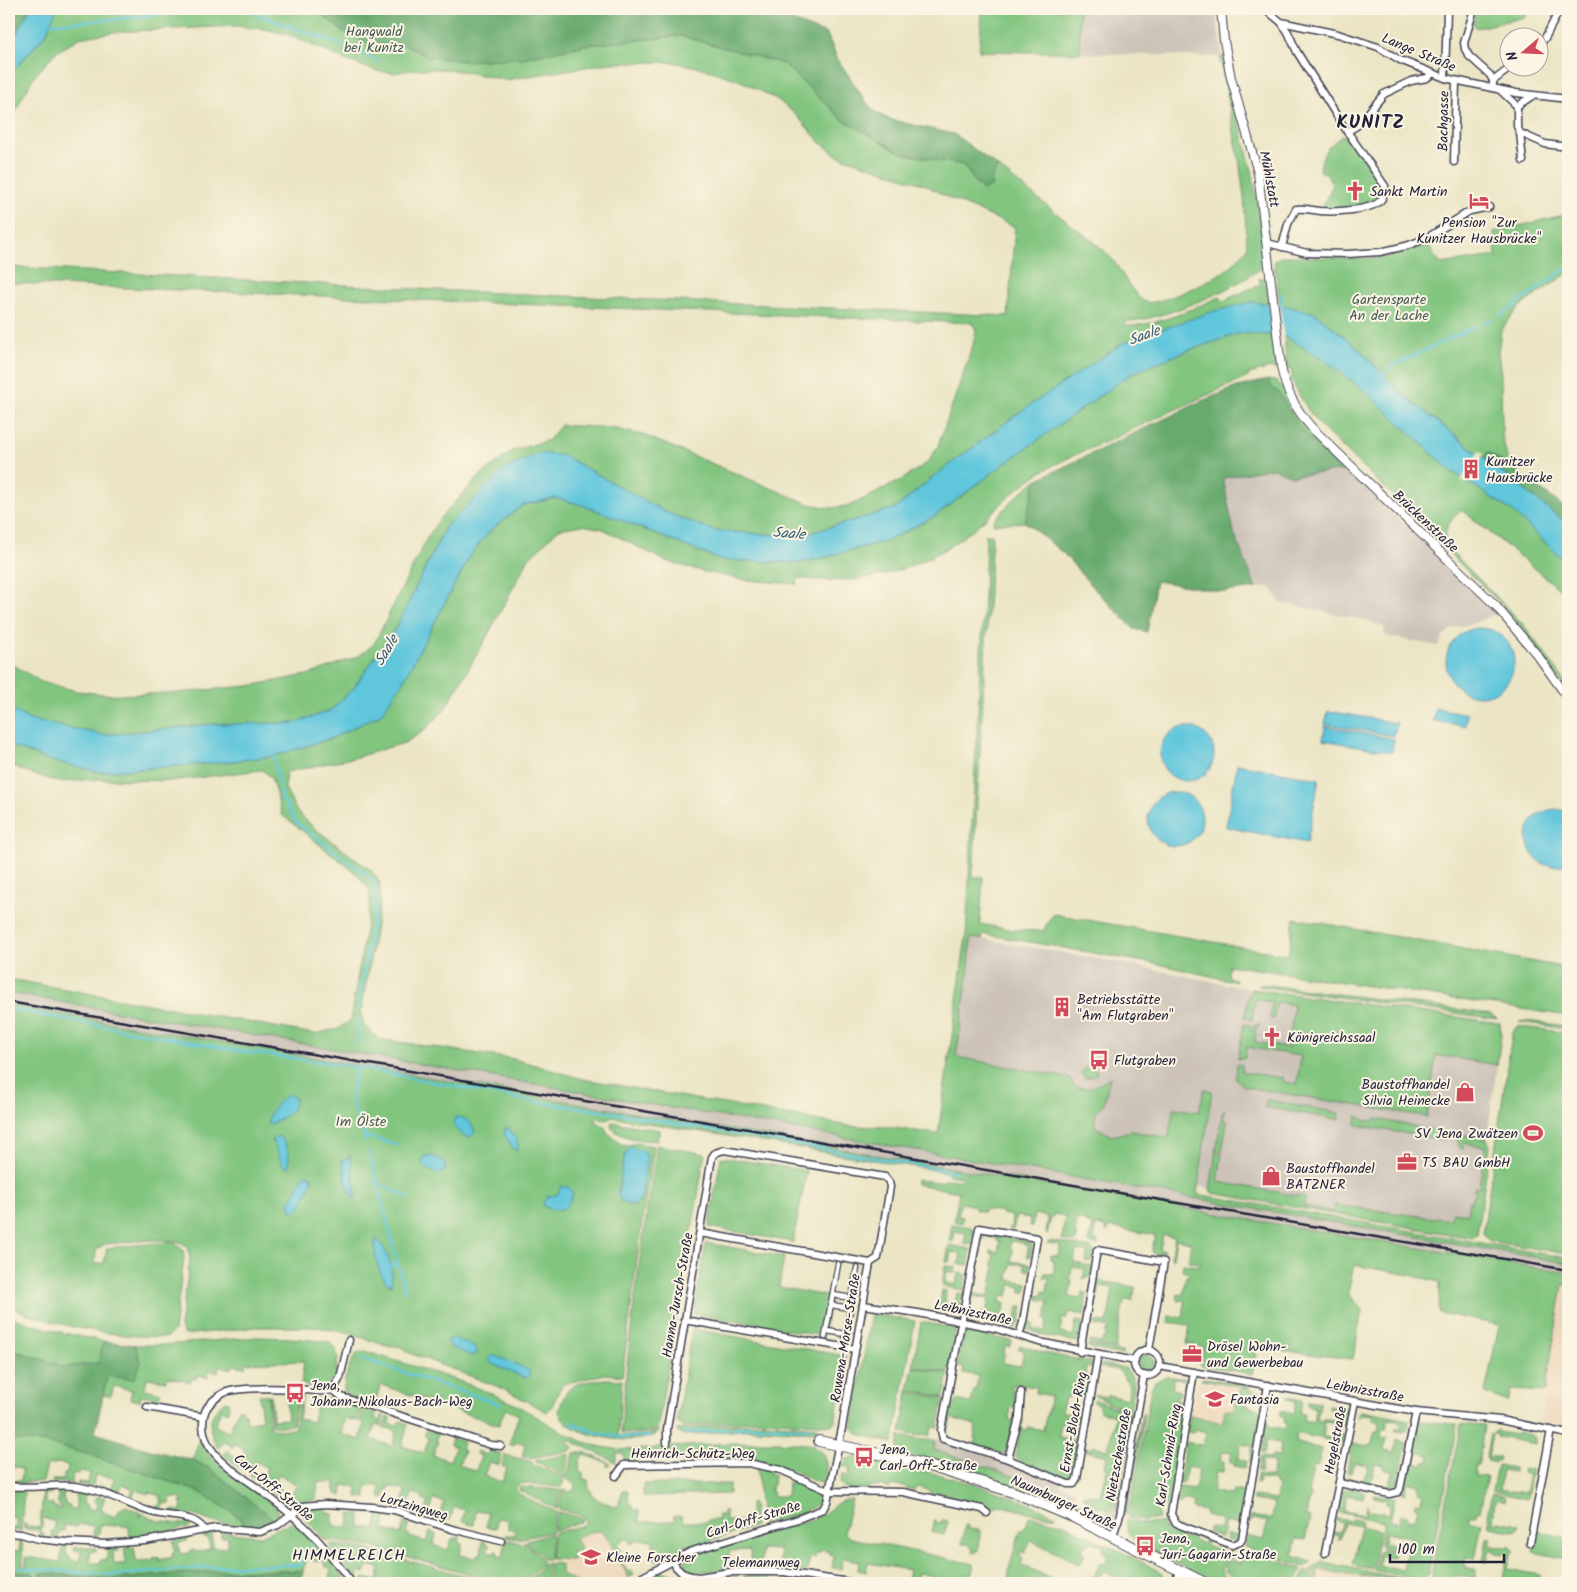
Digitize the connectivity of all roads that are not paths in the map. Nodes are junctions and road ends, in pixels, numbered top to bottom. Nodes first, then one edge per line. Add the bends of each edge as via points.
1 (1221, 9) edge
2 (1265, 9) edge
3 (1447, 9) edge
4 (1474, 9) edge
5 (1560, 9) edge
6 (1281, 22) junction
7 (1550, 28) edge
8 (1432, 74) junction
9 (1445, 78) junction
10 (1502, 78) edge
11 (1456, 81) junction
12 (1495, 86) junction
13 (1532, 96) junction
14 (1568, 99) edge
15 (1517, 106) junction
16 (1348, 132) junction
17 (1520, 133) junction
18 (1568, 147) edge
19 (1524, 161) dead end
20 (1454, 162) dead end
21 (1489, 207) dead end
22 (1267, 243) junction
23 (1282, 247) junction
24 (1280, 357) joint
25 (1568, 698) edge
26 (715, 1153) joint
27 (700, 1233) junction
28 (870, 1263) junction
29 (838, 1264) dead end
30 (858, 1268) dead end
31 (833, 1295) junction
32 (852, 1298) junction
33 (831, 1305) junction
34 (863, 1305) junction
35 (852, 1310) junction
36 (684, 1320) junction
37 (961, 1322) junction
38 (826, 1331) junction
39 (846, 1334) junction
40 (1019, 1336) junction
41 (825, 1337) dead end
42 (349, 1340) dead end
43 (845, 1340) dead end
44 (855, 1349) junction
45 (1148, 1350) junction
46 (1080, 1352) junction
47 (1098, 1354) junction
48 (1135, 1361) junction
49 (1159, 1366) junction
50 (1194, 1372) junction
51 (1144, 1375) junction
52 (1268, 1385) junction
53 (333, 1390) junction
54 (1020, 1392) dead end
55 (1355, 1402) junction
56 (147, 1407) dead end
57 (1416, 1412) junction
58 (204, 1417) junction
59 (1551, 1430) junction
60 (1568, 1434) edge
61 (819, 1441) dead end
62 (667, 1442) dead end
63 (839, 1444) junction
64 (501, 1446) dead end
65 (1008, 1459) junction
66 (616, 1476) dead end
67 (1339, 1483) junction
68 (9, 1486) edge
69 (829, 1491) junction
70 (987, 1513) dead end
71 (291, 1514) junction
72 (205, 1530) junction
73 (9, 1533) edge
74 (1112, 1538) junction
75 (501, 1541) dead end
76 (1530, 1543) dead end
77 (1325, 1554) dead end
78 (673, 1560) junction
79 (1179, 1570) junction
80 (352, 1583) edge
81 (631, 1583) edge
82 (855, 1583) edge
83 (1175, 1583) edge
84 (1205, 1583) edge

1 - 22 street, Mühlstatt via 1231,78 1258,172
2 - 6 street, Lange Straße
3 - 9 street
4 - 12 street via 1465,49 1490,75
5 - 7 street
6 - 8 street, Lange Straße via 1338,34 1378,47
6 - 16 street
8 - 9 street, Lange Straße
8 - 16 street via 1384,94
9 - 11 street, Lange Straße
10 - 12 street
11 - 12 street, Lange Straße
11 - 20 street, Bachgasse
12 - 13 street, Lange Straße
12 - 15 street
13 - 14 street, Lange Straße
13 - 15 street
15 - 17 street
16 - 23 street via 1385,186 1380,202 1361,208 1296,209
17 - 18 street via 1545,144
17 - 19 street
21 - 23 street via 1470,211 1416,243 1380,252 1319,254
22 - 23 street
22 - 24 street, Mühlstatt
24 - 25 street, Brückenstraße via 1286,388 1306,421 1495,605 1524,637
26 - 27 street, Hanna-Jursch-Straße
26 - 28 street, Rowena-Morse-Straße via 724,1150 885,1177 890,1187 878,1258
27 - 28 street
27 - 36 street, Hanna-Jursch-Straße
28 - 34 street, Rowena-Morse-Straße
29 - 31 street
30 - 32 street
31 - 32 street
31 - 33 street
32 - 35 street
33 - 35 street
33 - 38 street
34 - 37 street, Leibnizstraße
34 - 44 street, Rowena-Morse-Straße
35 - 39 street
36 - 44 street
36 - 62 street, Hanna-Jursch-Straße
37 - 40 street, Leibnizstraße
37 - 40 street via 979,1228 1037,1238
37 - 65 street, Ernst-Bloch-Ring via 941,1430 943,1438
38 - 39 street
38 - 41 street
39 - 43 street
40 - 46 street, Leibnizstraße
42 - 53 street via 344,1365
44 - 63 street, Rowena-Morse-Straße
45 - 46 street via 1164,1262 1097,1250
45 - 48 street via 1139,1353
45 - 49 street via 1158,1356
46 - 47 street, Leibnizstraße
47 - 48 street, Leibnizstraße
47 - 65 street, Ernst-Bloch-Ring via 1074,1484
48 - 51 street via 1138,1371
49 - 50 street, Leibnizstraße
49 - 51 street via 1154,1373
50 - 52 street, Leibnizstraße
50 - 52 street, Karl-Schmid-Ring via 1171,1514 1175,1522 1232,1544 1242,1539
51 - 74 street, Nietzschestraße via 1120,1515
52 - 55 street, Leibnizstraße
53 - 58 street via 322,1393 276,1388 232,1391 210,1404
53 - 64 street via 342,1397 409,1420
54 - 65 street via 1019,1418
55 - 57 street, Leibnizstraße
55 - 67 street, Hegelstraße
56 - 58 street
57 - 59 street, Leibnizstraße via 1500,1420
57 - 67 street, Hegelstraße via 1398,1492 1389,1494
58 - 71 street, Carl-Orff-Straße via 204,1434 217,1456
59 - 60 street, Leibnizstraße
59 - 76 street
61 - 63 main road, Naumburger Straße
63 - 69 street, Carl-Orff-Straße
63 - 74 main road, Naumburger Straße via 916,1462 1016,1493
66 - 69 street, Heinrich-Schütz-Weg via 624,1465 748,1463 781,1470
67 - 77 street, Hegelstraße
68 - 72 street via 68,1486 96,1490 152,1513 188,1518
69 - 70 street via 903,1492 982,1509
69 - 78 street, Carl-Orff-Straße via 823,1509 814,1513 692,1551
71 - 72 street, Lortzingweg via 278,1525 260,1532
71 - 75 street, Lortzingweg via 303,1506 317,1504 372,1506
71 - 80 street, Carl-Orff-Straße
72 - 73 street, Lortzingweg via 106,1544 66,1542
74 - 79 main road, Naumburger Straße
78 - 81 street, Carl-Orff-Straße
78 - 82 street, Telemannweg via 682,1573 691,1576 784,1572
79 - 83 street
79 - 84 main road, Naumburger Straße

